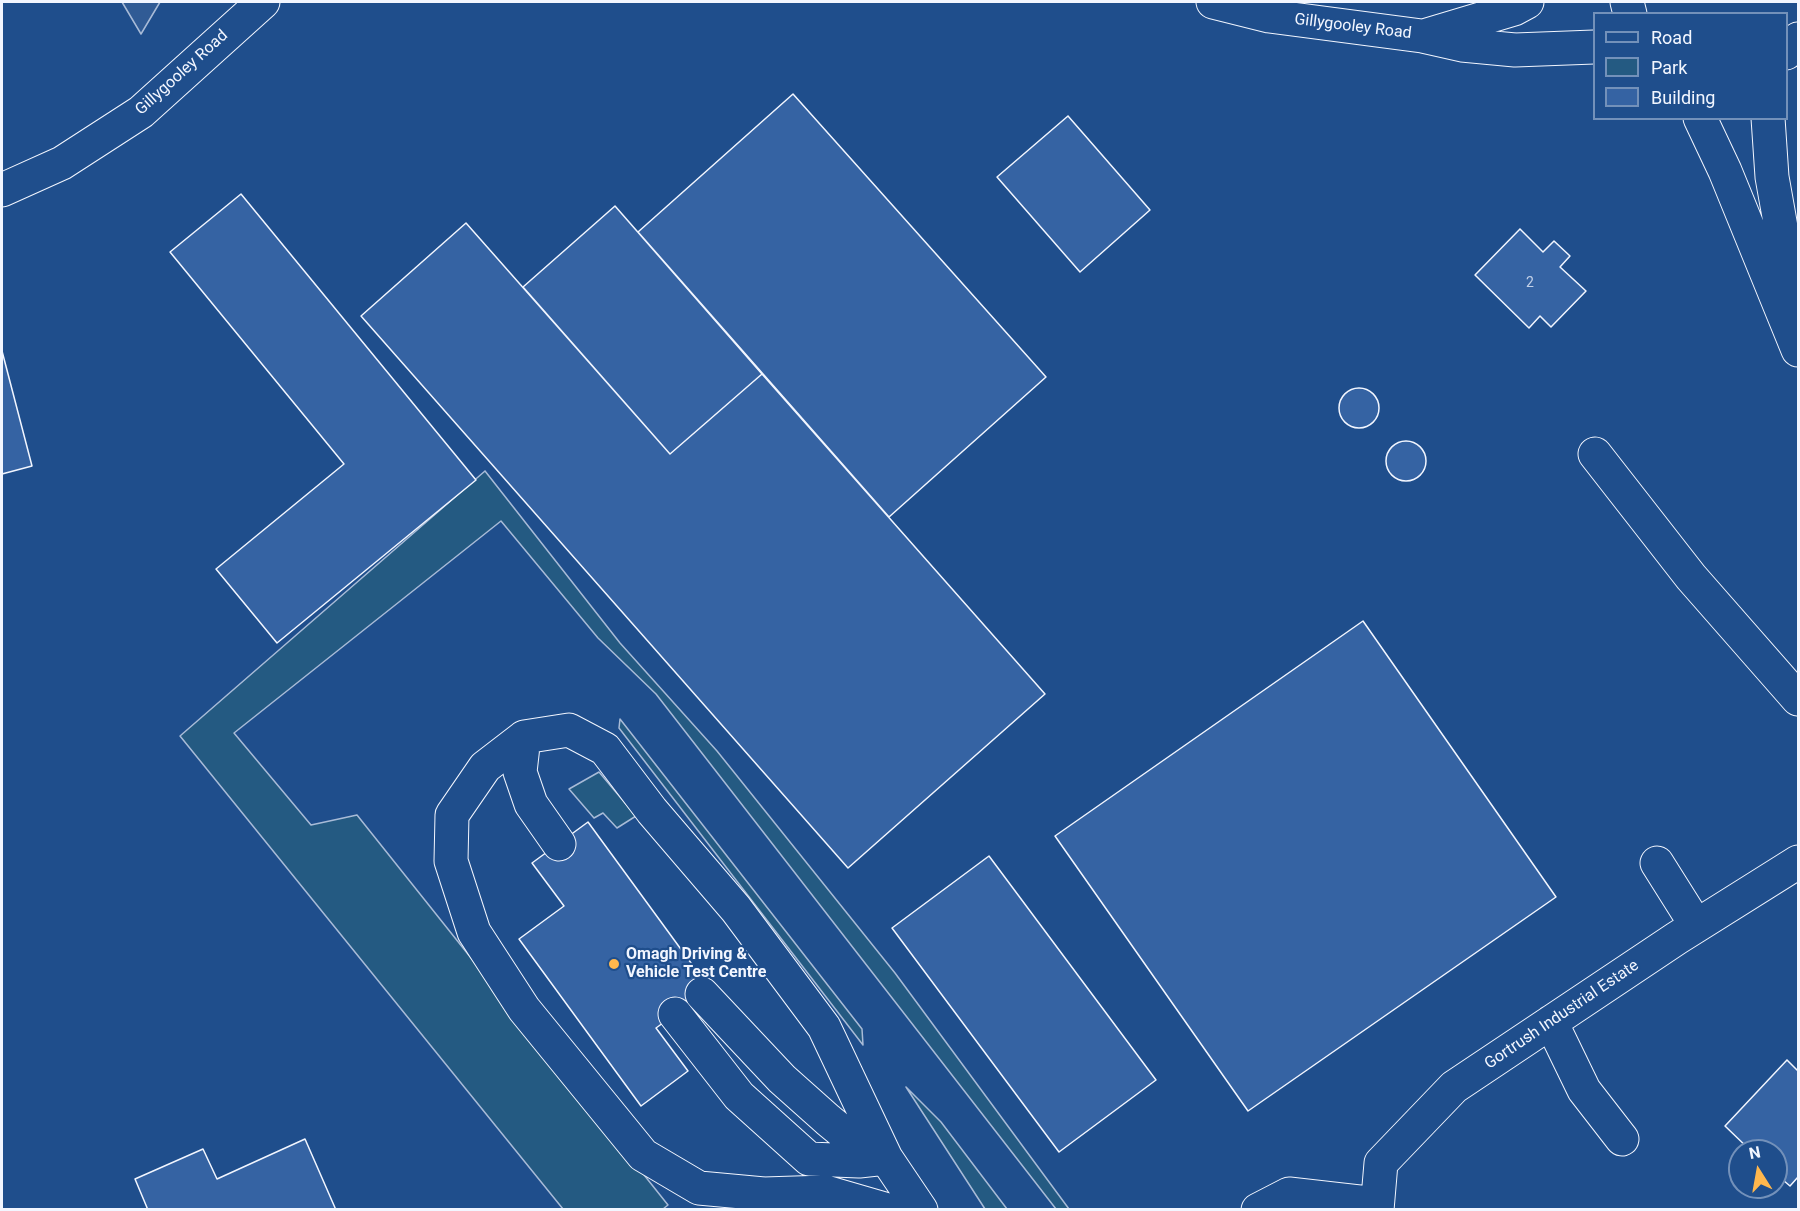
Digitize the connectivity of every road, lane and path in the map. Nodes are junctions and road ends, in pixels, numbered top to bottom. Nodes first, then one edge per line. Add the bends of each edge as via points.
1 (263, 2) edge
2 (1213, 2) edge
3 (1527, 2) edge
4 (1422, 36) junction
5 (1593, 47) edge
6 (1701, 120) edge
7 (1768, 120) edge
8 (2, 190) edge
9 (1798, 327) edge
10 (1798, 350) edge
11 (1595, 454) dead end
12 (1798, 699) edge
13 (524, 737) junction
14 (559, 844) dead end
15 (1798, 862) edge
16 (1657, 863) dead end
17 (1696, 925) junction
18 (1551, 1022) junction
19 (1622, 1139) dead end
20 (872, 1160) junction
21 (1377, 1207) edge
22 (888, 1209) edge
23 (921, 1209) edge
24 (1258, 1209) edge

1 - 8 main road, Gillygooley Road via 141,112 62,163
2 - 4 main road, Gillygooley Road via 1269,16
3 - 4 main road, Gillygooley Road
4 - 5 main road, Gillygooley Road via 1461,45 1515,50
6 - 10 main road
7 - 9 main road via 1772,177
11 - 12 main road via 1691,577
13 - 14 main road via 520,772 531,804
13 - 20 main road via 569,730 605,749 736,909 824,1027
13 - 22 main road via 484,767 452,815 451,861 474,932 524,1009 642,1155 699,1188 764,1194 826,1192
15 - 17 main road, Gortrush Industrial Estate
16 - 17 main road
17 - 18 main road, Gortrush Industrial Estate
18 - 19 main road via 1584,1090
18 - 21 main road, Gortrush Industrial Estate via 1454,1087 1381,1163
20 - 20 main road via 782,1079 689,1004 739,1096 809,1159
20 - 23 main road
21 - 24 main road via 1288,1194

